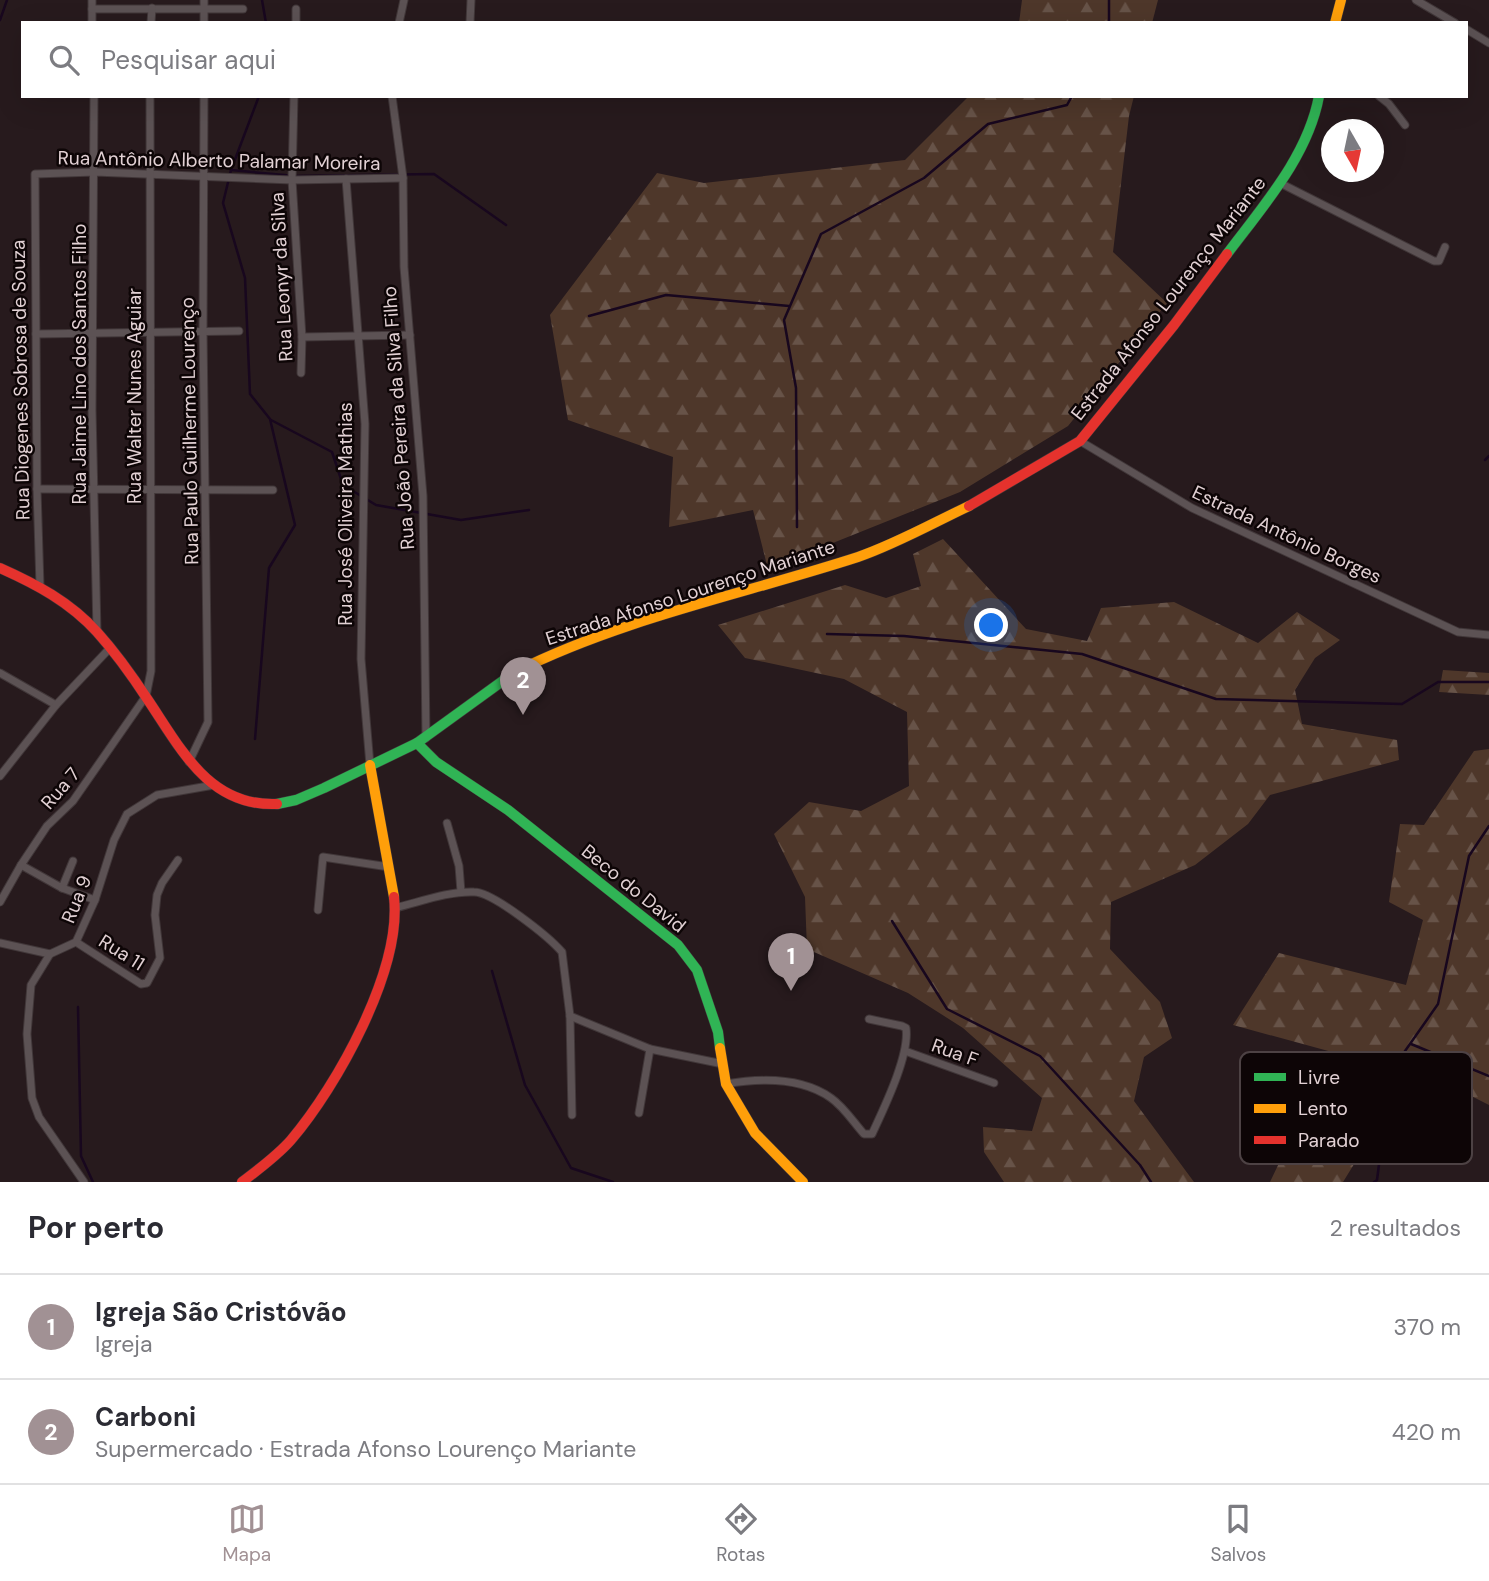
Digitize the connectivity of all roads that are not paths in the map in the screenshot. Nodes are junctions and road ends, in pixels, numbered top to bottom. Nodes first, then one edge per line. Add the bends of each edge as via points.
1 (92, 0) edge
2 (404, 0) edge
3 (471, 0) edge
4 (1341, 0) edge
5 (1416, 0) edge
6 (204, 4) edge
7 (152, 8) junction
8 (92, 9) junction
9 (243, 9) dead end
10 (296, 9) dead end
11 (92, 21) edge
12 (151, 21) edge
13 (296, 21) edge
14 (399, 21) edge
15 (470, 21) edge
16 (1336, 21) edge
17 (1452, 21) edge
18 (1468, 30) edge
19 (1489, 43) edge
20 (93, 98) edge
21 (150, 98) edge
22 (204, 98) edge
23 (294, 98) edge
24 (393, 98) edge
25 (1319, 98) edge
26 (1382, 98) edge
27 (1405, 125) dead end
28 (95, 172) junction
29 (35, 174) joint
30 (149, 174) junction
31 (204, 175) junction
32 (403, 178) junction
33 (345, 179) junction
34 (292, 180) junction
35 (1280, 183) junction
36 (1445, 247) dead end
37 (203, 331) junction
38 (239, 331) dead end
39 (94, 332) junction
40 (150, 332) junction
41 (36, 334) junction
42 (410, 335) junction
43 (302, 337) junction
44 (356, 337) junction
45 (301, 373) dead end
46 (1080, 441) junction
47 (151, 488) junction
48 (37, 489) junction
49 (94, 489) junction
50 (205, 490) junction
51 (273, 490) dead end
52 (0, 568) edge
53 (40, 586) junction
54 (97, 632) junction
55 (1489, 635) edge
56 (110, 648) junction
57 (0, 673) edge
58 (146, 696) junction
59 (56, 705) junction
60 (422, 741) junction
61 (189, 762) junction
62 (370, 765) junction
63 (0, 776) edge
64 (214, 785) junction
65 (447, 823) dead end
66 (178, 860) dead end
67 (73, 861) dead end
68 (21, 865) junction
69 (389, 867) junction
70 (62, 888) junction
71 (461, 892) junction
72 (95, 900) junction
73 (0, 902) edge
74 (395, 908) junction
75 (318, 910) dead end
76 (76, 942) junction
77 (0, 943) edge
78 (50, 954) junction
79 (570, 1016) junction
80 (869, 1019) dead end
81 (650, 1049) junction
82 (905, 1051) junction
83 (723, 1064) junction
84 (994, 1083) dead end
85 (726, 1084) junction
86 (639, 1113) dead end
87 (572, 1115) dead end
88 (84, 1182) edge
89 (242, 1182) edge
90 (803, 1182) edge

1 - 8 street
2 - 14 street
3 - 15 street
4 - 16 main road
5 - 17 street
6 - 7 street
6 - 9 street
7 - 8 street
7 - 12 street
8 - 11 street
10 - 13 street
18 - 19 street
20 - 28 street, Rua Jaime Lino dos Santos Filho
21 - 30 street, Rua Walter Nunes Aguiar
22 - 31 street, Rua Paulo Guilherme Lourenço
23 - 34 street, Rua Leonyr da Silva
24 - 32 street, Rua João Pereira da Silva Filho
25 - 35 main road, Estrada Afonso Lourenço Mariante via 1298,153
26 - 27 street
28 - 29 street, Rua Antônio Alberto Palamar Moreira
28 - 30 street, Rua Antônio Alberto Palamar Moreira
28 - 39 street, Rua Jaime Lino dos Santos Filho
29 - 41 street, Rua Diogenes Sobrosa de Souza
30 - 31 street, Rua Antônio Alberto Palamar Moreira
30 - 40 street, Rua Walter Nunes Aguiar
31 - 34 street, Rua Antônio Alberto Palamar Moreira
31 - 37 street, Rua Paulo Guilherme Lourenço
32 - 33 street, Rua Antônio Alberto Palamar Moreira
32 - 42 street, Rua João Pereira da Silva Filho
33 - 34 street, Rua Antônio Alberto Palamar Moreira
33 - 44 street, Rua José Oliveira Mathias
34 - 43 street, Rua Leonyr da Silva
35 - 36 street via 1434,261 1439,261
35 - 46 main road, Estrada Afonso Lourenço Mariante
37 - 38 street
37 - 40 street
37 - 50 street, Rua Paulo Guilherme Lourenço
39 - 40 street
39 - 41 street
39 - 49 street, Rua Jaime Lino dos Santos Filho
40 - 47 street, Rua Walter Nunes Aguiar
41 - 48 street, Rua Diogenes Sobrosa de Souza
42 - 44 street
42 - 60 street, Rua João Pereira da Silva Filho via 423,496
43 - 44 street
43 - 45 street, Rua Leonyr da Silva
44 - 62 street, Rua José Oliveira Mathias via 365,425 361,659
46 - 55 street, Estrada Antônio Borges via 1192,508 1458,632
46 - 60 main road, Estrada Afonso Lourenço Mariante via 979,502 861,556 557,651 511,674
47 - 49 street
47 - 50 street
47 - 58 street, Rua Walter Nunes Aguiar via 151,671
48 - 49 street
48 - 53 street, Rua Diogenes Sobrosa de Souza
49 - 54 street, Rua Jaime Lino dos Santos Filho
50 - 51 street
50 - 61 street, Rua Paulo Guilherme Lourenço via 208,722
52 - 53 main road, Estrada Afonso Lourenço Mariante
53 - 54 main road, Estrada Afonso Lourenço Mariante
54 - 56 main road, Estrada Afonso Lourenço Mariante
56 - 58 main road, Estrada Afonso Lourenço Mariante
56 - 59 street
57 - 59 street
58 - 61 main road, Estrada Afonso Lourenço Mariante
58 - 68 street, Rua 7
59 - 63 street
60 - 62 main road, Estrada Afonso Lourenço Mariante
60 - 83 main road, Beco do David via 436,762 508,810 678,945 697,970 718,1032
61 - 64 main road, Estrada Afonso Lourenço Mariante
62 - 64 main road, Estrada Afonso Lourenço Mariante via 296,800 275,804 253,803
62 - 69 main road
64 - 72 street, Rua 9 via 157,795 127,814
65 - 71 street
66 - 76 street, Rua 11 via 157,895 160,958 147,983 141,984
67 - 70 street
68 - 70 street
68 - 73 street, Rua 7
69 - 74 main road
69 - 75 street via 323,856
70 - 72 street
71 - 74 street
71 - 79 street via 478,892 526,920 562,952
72 - 76 street, Rua 9
74 - 89 main road via 392,948 381,982 324,1097 290,1141
76 - 78 street, Rua 9
77 - 78 street
78 - 88 street via 31,985 27,1034 32,1098 39,1117
79 - 81 street
79 - 87 street
80 - 82 street via 906,1028
81 - 83 street
81 - 86 street
82 - 84 street, Rua F
82 - 85 street via 868,1135 833,1099 811,1088 779,1080
83 - 85 main road, Beco do David
85 - 90 main road, Beco do David via 755,1133

